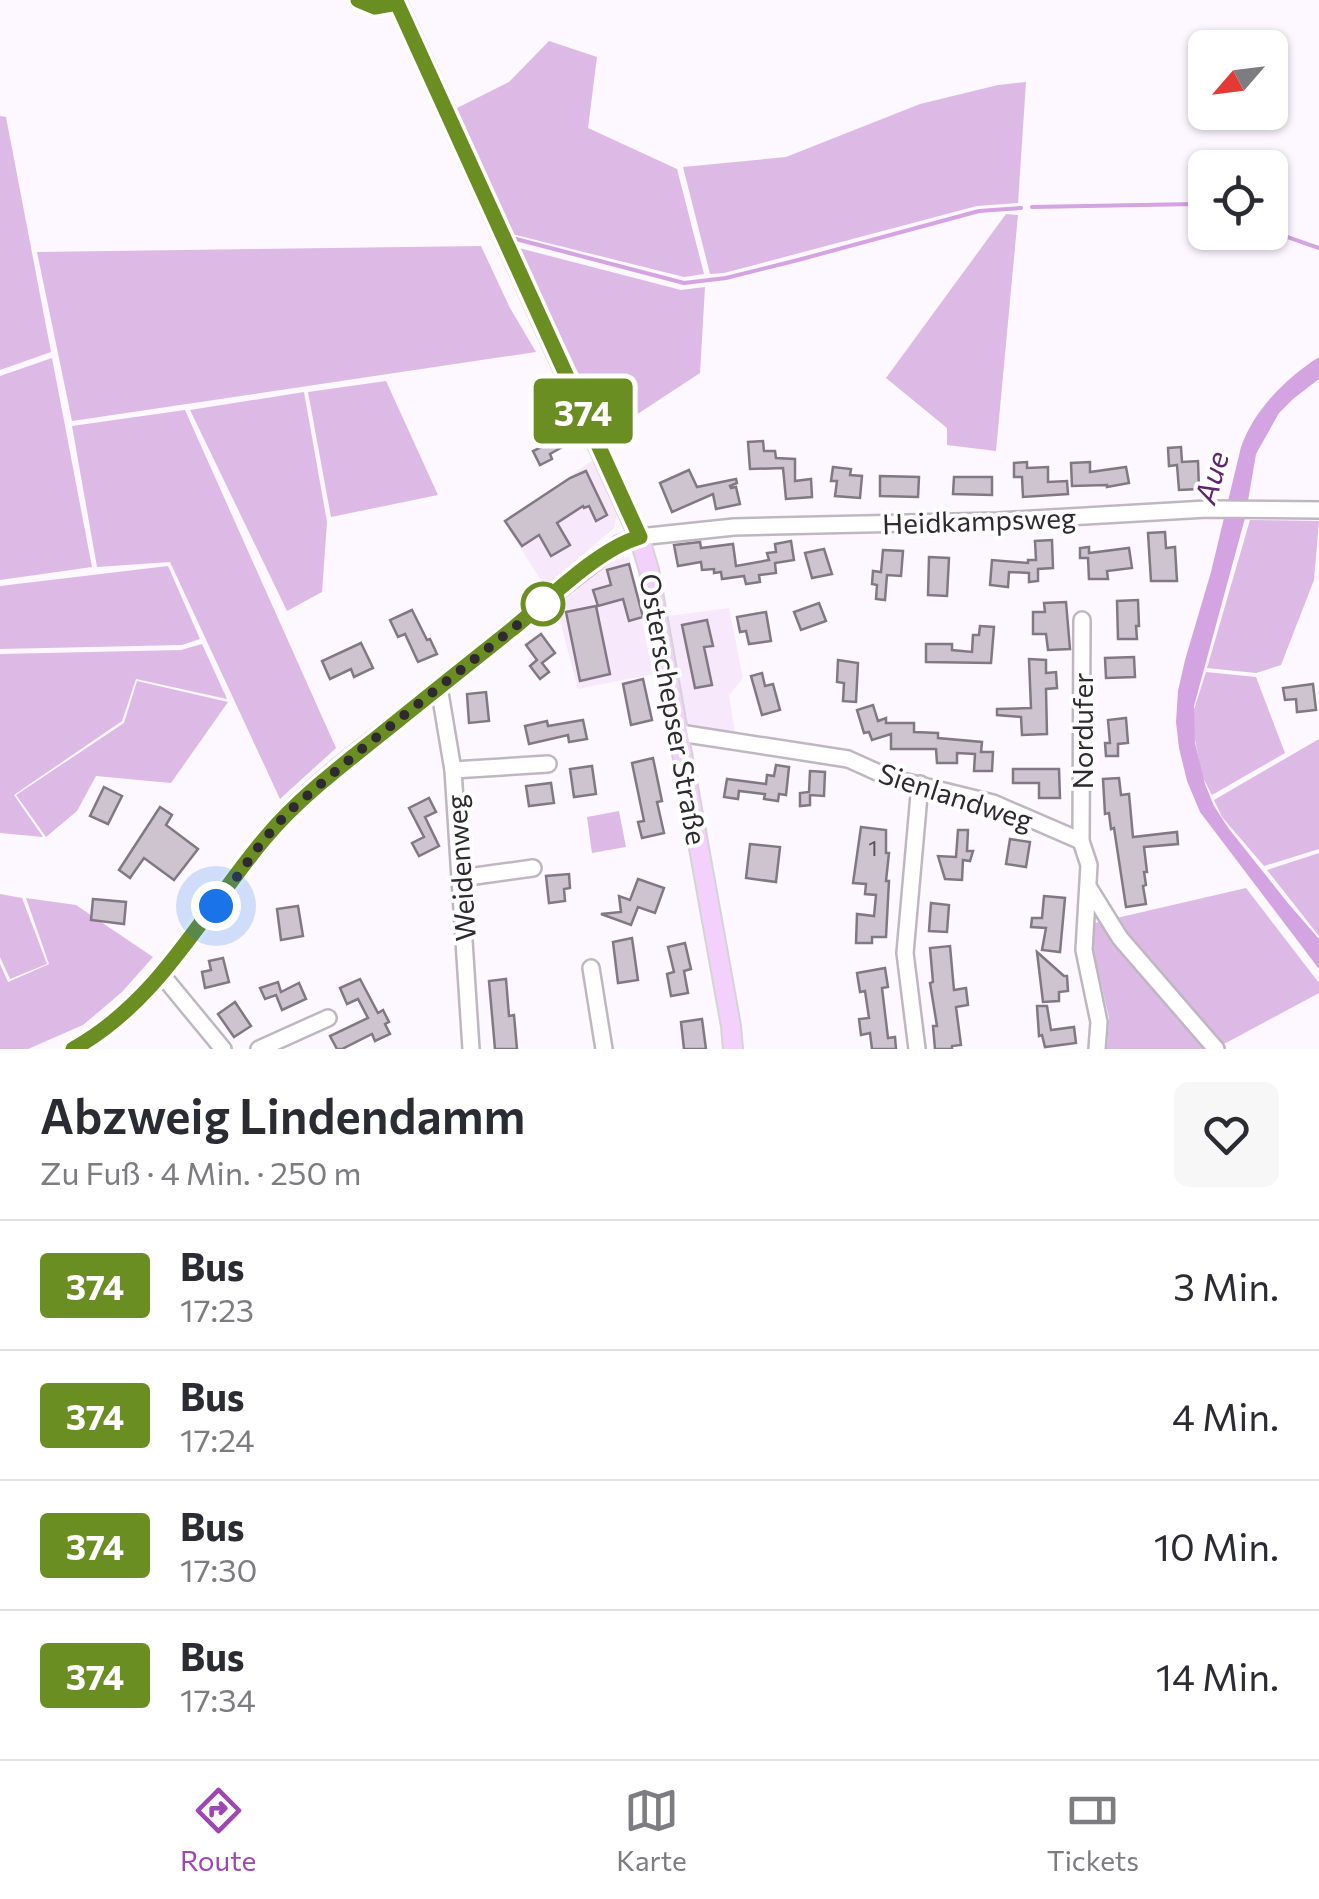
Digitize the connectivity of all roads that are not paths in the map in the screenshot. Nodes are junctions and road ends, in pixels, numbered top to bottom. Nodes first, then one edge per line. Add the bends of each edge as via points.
1 (358, 0) edge
2 (396, 1) edge
3 (1319, 510) edge
4 (640, 537) junction
5 (1082, 620) dead end
6 (438, 688) junction
7 (680, 733) junction
8 (548, 764) dead end
9 (453, 770) junction
10 (920, 784) junction
11 (1081, 841) junction
12 (534, 868) dead end
13 (461, 878) junction
14 (1089, 888) junction
15 (591, 968) dead end
16 (162, 975) junction
17 (328, 1018) dead end
18 (73, 1049) edge
19 (222, 1049) edge
20 (260, 1049) edge
21 (470, 1049) edge
22 (604, 1049) edge
23 (733, 1049) edge
24 (917, 1049) edge
25 (1098, 1049) edge
26 (1216, 1049) edge

1 - 2 street via 375,7
2 - 4 main road, Osterschepser Straße
3 - 4 street, Heidkampsweg via 734,528
4 - 6 street via 605,554
4 - 7 main road, Osterschepser Straße
5 - 11 street, Nordufer
6 - 9 street, Weidenweg
6 - 16 street via 288,812
7 - 10 street, Sienlandweg via 848,759
7 - 23 main road, Osterschepser Straße
8 - 9 street
9 - 13 street, Weidenweg
10 - 11 street, Sienlandweg via 993,802
10 - 24 street via 905,953
11 - 14 street via 1090,864
12 - 13 street
13 - 21 street, Weidenweg
14 - 25 street via 1084,950
14 - 26 street via 1120,938
15 - 22 street
16 - 18 street via 104,1030
16 - 19 street
17 - 20 street

